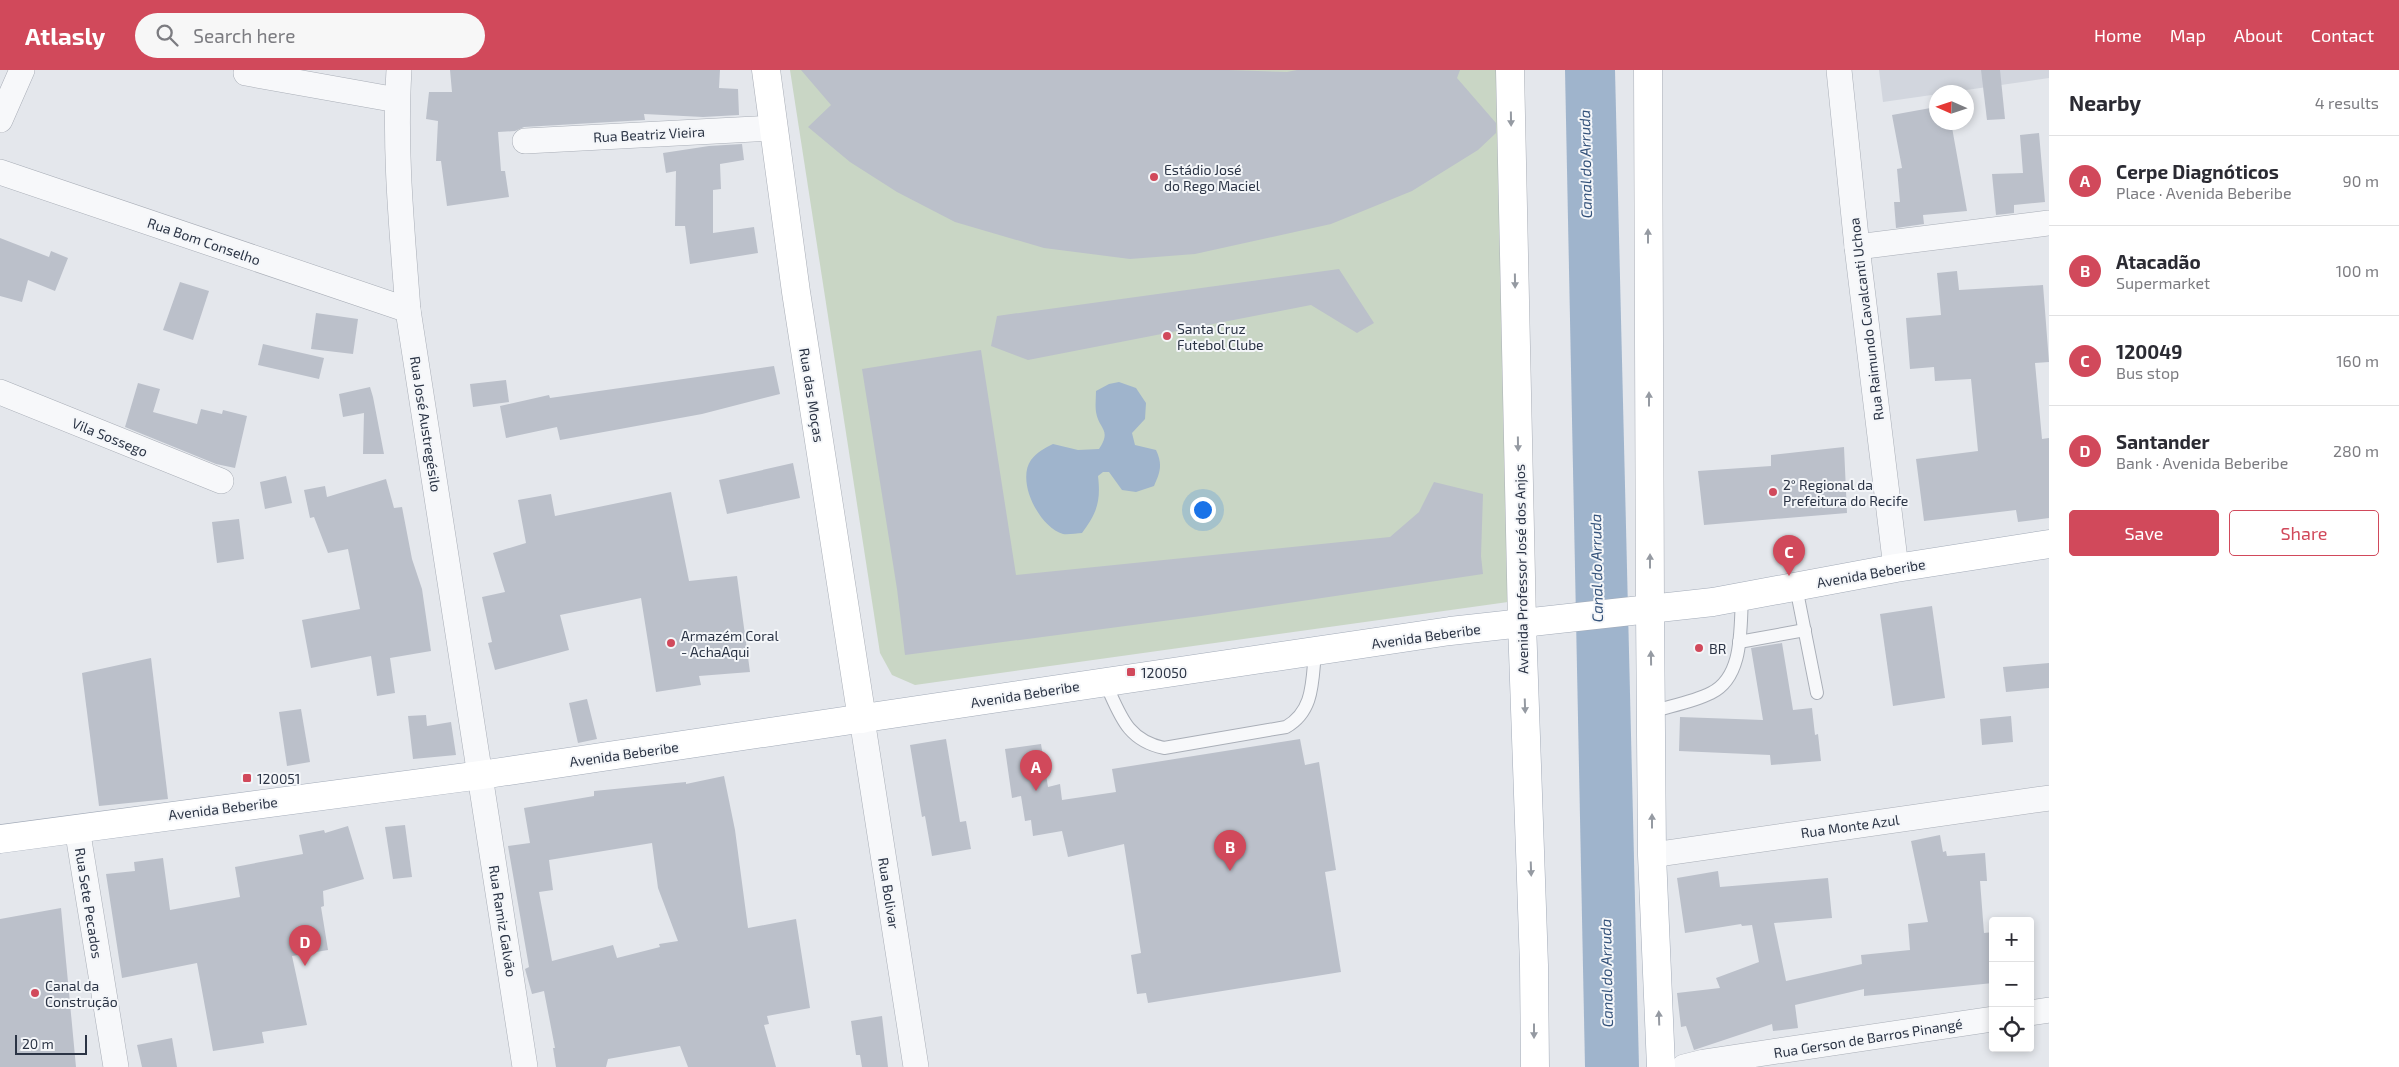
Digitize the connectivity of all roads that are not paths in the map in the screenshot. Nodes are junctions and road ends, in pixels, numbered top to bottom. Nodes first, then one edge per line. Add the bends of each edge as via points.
1 (22, 70) edge
2 (399, 70) edge
3 (766, 70) edge
4 (1510, 70) edge
5 (1648, 70) edge
6 (1838, 70) edge
7 (246, 73) dead end
8 (397, 100) junction
9 (0, 120) edge
10 (773, 128) junction
11 (525, 141) dead end
12 (0, 172) edge
13 (2049, 223) edge
14 (1857, 247) junction
15 (408, 310) junction
16 (0, 392) edge
17 (221, 481) dead end
18 (2049, 544) edge
19 (1896, 568) junction
20 (1796, 587) junction
21 (1742, 597) junction
22 (1640, 611) junction
23 (1522, 622) junction
24 (1805, 630) junction
25 (1738, 642) junction
26 (1315, 652) junction
27 (1105, 682) junction
28 (1817, 693) dead end
29 (1651, 712) junction
30 (862, 719) junction
31 (481, 775) junction
32 (2049, 798) edge
33 (77, 828) junction
34 (0, 839) edge
35 (1652, 854) junction
36 (2049, 1010) edge
37 (2034, 1012) edge
38 (1989, 1020) edge
39 (1765, 1060) edge
40 (116, 1067) edge
41 (524, 1067) edge
42 (916, 1067) edge
43 (1535, 1067) edge
44 (1661, 1067) edge
45 (1684, 1067) edge

1 - 9 street
2 - 8 street, Rua José Austregésilo
3 - 10 main road, Rua das Moças
4 -> 23 main road, Avenida Professor José dos Anjos
22 -> 5 main road
6 - 14 street, Rua Raimundo Cavalcanti Uchoa
7 - 8 street
8 - 15 street, Rua José Austregésilo
10 - 11 street, Rua Beatriz Vieira
10 - 30 main road, Rua das Moças
12 - 15 street, Rua Bom Conselho
13 - 14 street
14 - 19 street, Rua Raimundo Cavalcanti Uchoa
15 - 31 street, Rua José Austregésilo
16 - 17 street, Vila Sossego
18 - 19 main road, Avenida Beberibe
19 - 20 main road, Avenida Beberibe
20 - 21 main road, Avenida Beberibe
20 - 24 lane
21 - 22 main road, Avenida Beberibe
21 - 25 lane
22 - 23 main road, Avenida Beberibe
29 -> 22 main road
23 - 26 main road, Avenida Beberibe
23 -> 43 main road, Avenida Professor José dos Anjos
24 - 25 lane
24 - 28 lane
25 - 29 lane via 1737,655 1727,678 1712,693
26 - 27 main road, Avenida Beberibe
26 - 27 lane via 1312,694 1297,721 1286,727 1164,748 1134,736
27 - 30 main road, Avenida Beberibe
35 -> 29 main road
30 - 31 main road, Avenida Beberibe
30 - 42 street, Rua Bolivar
31 - 33 main road, Avenida Beberibe
31 - 41 street, Rua Ramiz Galvão
32 - 35 street, Rua Monte Azul
33 - 34 main road, Avenida Beberibe
33 - 40 street, Rua Sete Pecados
44 -> 35 main road
36 - 37 street
38 - 39 street, Rua Gerson de Barros Pinangé
39 - 45 street, Rua Gerson de Barros Pinangé

